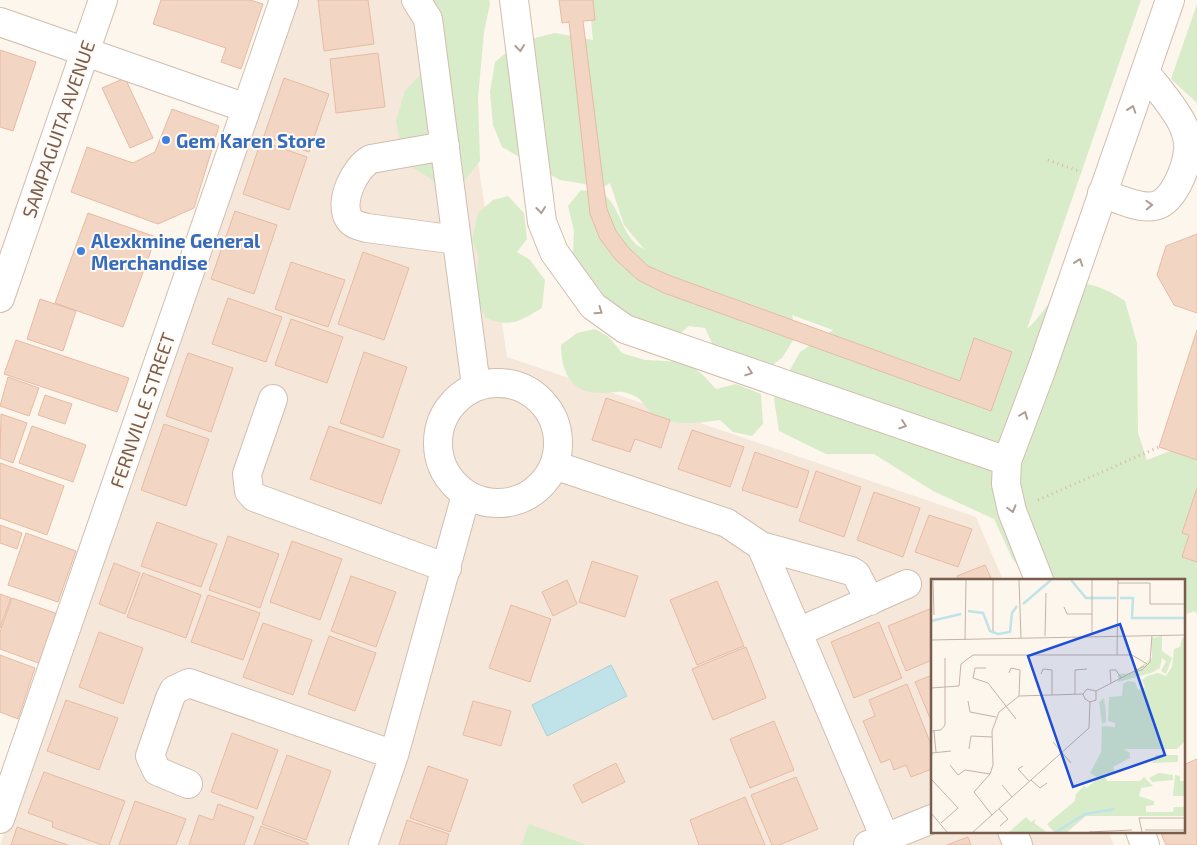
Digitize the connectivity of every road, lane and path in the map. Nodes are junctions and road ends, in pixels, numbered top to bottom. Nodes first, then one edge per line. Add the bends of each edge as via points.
1 (103, 0) edge
2 (284, 0) edge
3 (514, 0) edge
4 (1170, 0) edge
5 (426, 6) edge
6 (0, 22) edge
7 (85, 52) junction
8 (1145, 72) junction
9 (246, 108) junction
10 (445, 146) junction
11 (1048, 160) dead end
12 (1094, 183) junction
13 (457, 240) junction
14 (6, 257) edge
15 (0, 298) edge
16 (476, 386) junction
17 (273, 399) dead end
18 (1159, 447) dead end
19 (1007, 461) junction
20 (554, 465) junction
21 (466, 495) junction
22 (1032, 503) dead end
23 (761, 546) junction
24 (447, 568) junction
25 (1039, 579) edge
26 (907, 584) dead end
27 (870, 601) junction
28 (798, 632) junction
29 (394, 755) junction
30 (188, 784) dead end
31 (0, 819) edge
32 (931, 819) edge
33 (1012, 832) edge
34 (1140, 832) edge
35 (880, 843) edge
36 (363, 845) edge
37 (1018, 845) edge
38 (1145, 845) edge

1 - 7 street, SAMPAGUITA AVENUE
2 - 9 street, FERNVILLE STREET
3 -> 19 street via 542,222 554,252 593,306 625,329
4 - 8 street
5 - 10 street
6 - 7 street
7 - 9 street
7 - 14 street, SAMPAGUITA AVENUE
12 -> 8 street
12 -> 8 street via 1142,206 1166,202 1174,191 1188,152 1183,125
9 - 31 street, FERNVILLE STREET
10 - 13 street
10 - 13 street via 370,159 362,164 351,180 346,210 348,218 356,225 367,228
11 - 12 path
19 -> 12 street via 1041,371
13 - 16 street
14 - 15 street, SAMPAGUITA AVENUE
16 - 20 street via 503,382 530,391 550,411 559,438
16 - 21 street via 454,402 440,424 438,451 447,476
17 - 24 street via 248,474 248,491 254,498
18 - 22 path
19 -> 25 street via 1006,484 1012,512
20 - 21 street via 540,487 517,501 491,504
20 - 23 street via 727,523
21 - 24 street
23 - 27 street via 851,571 856,574
23 - 28 street
24 - 29 street
26 - 27 street
27 - 28 street
28 - 35 street
29 - 30 street via 189,683 174,690 150,756 157,771
29 - 36 street
32 - 35 street
33 - 37 street
34 - 38 street

